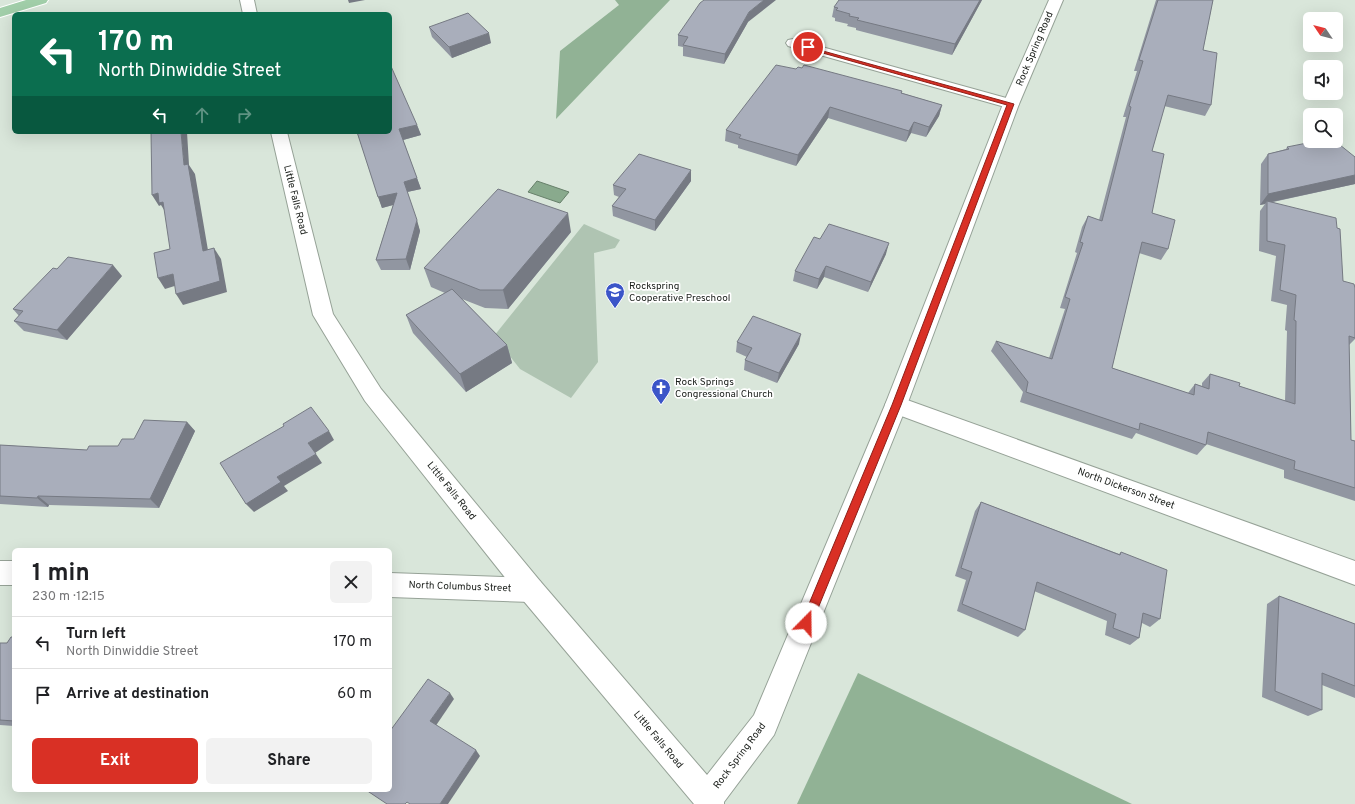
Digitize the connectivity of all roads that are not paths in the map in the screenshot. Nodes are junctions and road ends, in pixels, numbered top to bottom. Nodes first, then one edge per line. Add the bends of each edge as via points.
1 (41, 0) edge
2 (247, 0) edge
3 (1056, 0) edge
4 (250, 12) edge
5 (0, 13) edge
6 (793, 43) dead end
7 (1011, 104) junction
8 (279, 134) edge
9 (896, 405) junction
10 (0, 573) edge
11 (12, 573) edge
12 (1355, 573) edge
13 (392, 585) edge
14 (530, 590) junction
15 (708, 801) edge

1 - 5 main road
2 - 4 street
3 - 7 street, Rock Spring Road
6 - 7 street
7 - 9 street, Rock Spring Road
8 - 14 street, Little Falls Road via 323,315 373,395
9 - 12 street, North Dickerson Street
9 - 15 street, Rock Spring Road via 764,725
10 - 11 street
13 - 14 street, North Columbus Street
14 - 15 street, Little Falls Road

